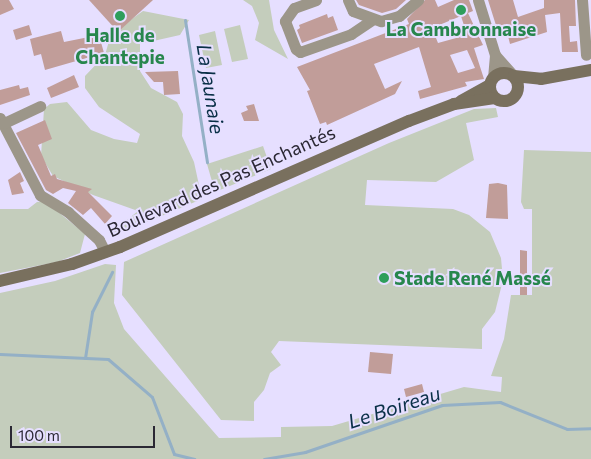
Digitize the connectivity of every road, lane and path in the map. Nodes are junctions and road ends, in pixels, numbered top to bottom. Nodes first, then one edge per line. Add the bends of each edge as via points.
1 (316, 0) edge
2 (348, 0) edge
3 (418, 0) edge
4 (478, 0) edge
5 (582, 0) edge
6 (373, 19) junction
7 (495, 55) junction
8 (586, 55) dead end
9 (591, 70) edge
10 (513, 75) junction
11 (541, 79) junction
12 (492, 81) junction
13 (517, 94) junction
14 (495, 98) junction
15 (454, 104) junction
16 (40, 106) dead end
17 (2, 121) edge
18 (105, 252) junction
19 (0, 281) edge

1 - 6 street via 294,8 285,21 300,52 351,34
2 - 6 street via 353,12
3 - 6 street via 399,16 381,21
4 - 7 street
5 - 8 street
7 - 10 street
7 - 12 street
9 - 11 main road, Boulevard des Pas Enchantés
10 - 11 main road, Boulevard des Pas Enchantés
10 - 12 main road, Boulevard des Pas Enchantés via 503,72
10 - 13 main road via 519,86
11 - 13 main road, Boulevard des Pas Enchantés
12 - 14 main road
12 - 15 main road, Boulevard des Pas Enchantés
13 - 14 main road, Boulevard des Pas Enchantés via 505,101
14 - 15 main road, Boulevard des Pas Enchantés
15 - 18 main road, Boulevard des Pas Enchantés via 374,135
16 - 17 street
17 - 18 street via 40,195 68,212 99,240
18 - 19 main road, Boulevard des Pas Enchantés

